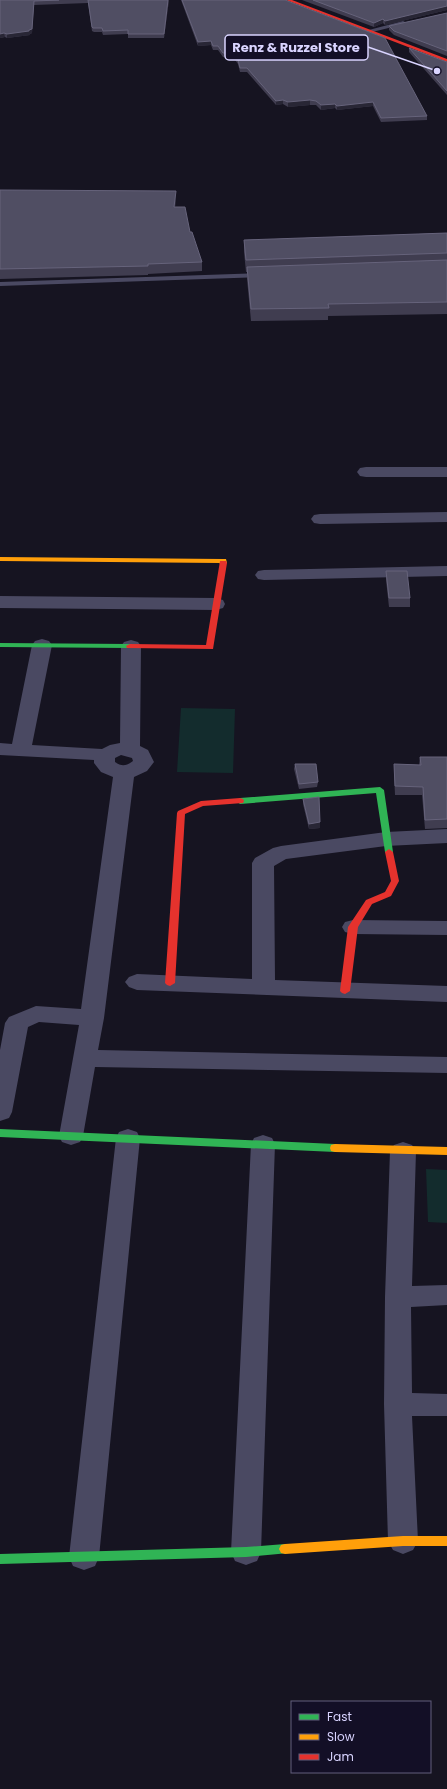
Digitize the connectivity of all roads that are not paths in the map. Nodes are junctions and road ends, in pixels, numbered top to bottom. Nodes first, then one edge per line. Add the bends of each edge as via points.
1 (288, 0) edge
2 (411, 21) edge
3 (368, 31) junction
4 (447, 61) edge
5 (271, 274) edge
6 (0, 284) edge
7 (366, 472) dead end
8 (447, 472) edge
9 (447, 517) edge
10 (320, 519) dead end
11 (0, 560) edge
12 (447, 571) edge
13 (264, 575) dead end
14 (0, 602) edge
15 (216, 604) junction
16 (0, 645) edge
17 (42, 645) junction
18 (131, 646) junction
19 (0, 749) edge
20 (21, 749) junction
21 (130, 749) junction
22 (106, 754) junction
23 (124, 772) junction
24 (447, 836) edge
25 (386, 839) junction
26 (353, 927) junction
27 (447, 928) edge
28 (137, 982) dead end
29 (170, 983) junction
30 (263, 986) junction
31 (345, 991) junction
32 (447, 994) edge
33 (92, 1018) junction
34 (84, 1058) junction
35 (447, 1065) edge
36 (0, 1112) edge
37 (0, 1133) edge
38 (71, 1136) junction
39 (128, 1138) junction
40 (263, 1144) junction
41 (403, 1151) junction
42 (447, 1151) edge
43 (447, 1295) edge
44 (398, 1297) junction
45 (398, 1404) junction
46 (447, 1406) edge
47 (403, 1541) junction
48 (447, 1541) edge
49 (246, 1552) junction
50 (84, 1557) junction
51 (0, 1559) edge

1 - 3 main road
2 - 3 lane
3 - 4 main road
5 - 6 lane
7 - 8 street
9 - 10 street
11 - 15 main road via 223,561
12 - 13 street
14 - 15 street
15 - 18 main road via 210,647
16 - 17 main road
17 - 18 main road
17 - 20 street
18 - 21 street
19 - 20 street
20 - 22 street
21 - 22 street via 117,749
21 - 23 street via 141,754 144,762 137,769
22 - 23 street via 104,763 111,770
23 - 33 street
24 - 25 street
25 - 26 main road via 395,881 388,894 369,902
25 - 29 main road via 380,790 201,804 181,813
25 - 30 street via 281,853 263,863
26 - 27 street
26 - 31 main road
28 - 29 street
29 - 30 street
30 - 31 street
31 - 32 street
33 - 34 street
33 - 36 street via 36,1014 17,1024
34 - 35 street
34 - 38 street
37 - 38 main road
38 - 39 main road
39 - 40 main road
39 - 50 street
40 - 41 main road
40 - 49 street
41 - 42 main road
41 - 44 street
43 - 44 street
44 - 45 street
45 - 46 street
45 - 47 street
47 - 48 main road
47 - 49 main road
49 - 50 main road
50 - 51 main road

